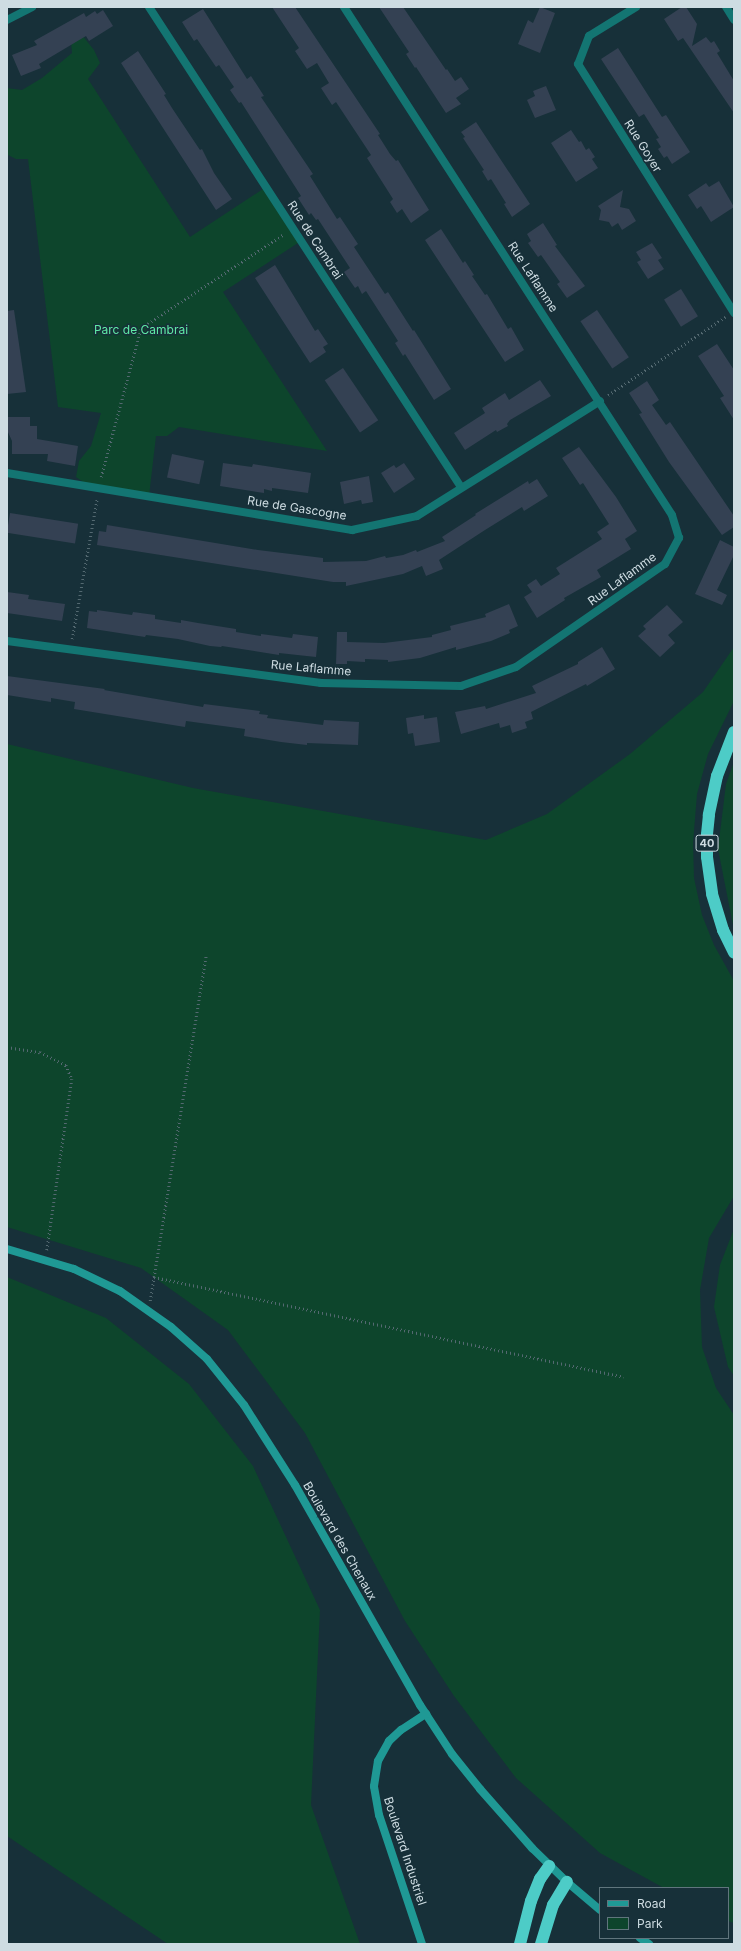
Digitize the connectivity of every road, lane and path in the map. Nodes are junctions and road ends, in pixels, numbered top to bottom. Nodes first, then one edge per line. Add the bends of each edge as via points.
1 (32, 7) edge
2 (149, 7) edge
3 (344, 7) edge
4 (636, 7) edge
5 (726, 7) edge
6 (7, 20) edge
7 (734, 20) edge
8 (293, 228) junction
9 (734, 312) edge
10 (600, 401) junction
11 (7, 473) edge
12 (461, 486) junction
13 (98, 488) junction
14 (7, 641) edge
15 (71, 649) junction
16 (734, 732) edge
17 (734, 953) edge
18 (206, 954) dead end
19 (7, 1047) edge
20 (7, 1249) edge
21 (45, 1260) junction
22 (154, 1277) junction
23 (149, 1311) junction
24 (623, 1377) dead end
25 (426, 1714) junction
26 (549, 1866) junction
27 (567, 1882) junction
28 (599, 1909) edge
29 (422, 1944) edge
30 (520, 1944) edge
31 (541, 1944) edge

1 - 6 street
2 - 8 street, Rue de Cambrai
3 - 10 street, Rue Laflamme
4 - 9 street, Rue Goyer via 589,36 578,64
5 - 7 street
8 - 12 street, Rue de Cambrai
8 - 13 path via 141,328
9 - 10 path
10 - 12 street, Rue de Gascogne
10 - 15 street, Rue Laflamme via 672,515 679,538 665,564 516,667 461,686 321,683
11 - 13 street, Rue de Gascogne
12 - 13 street, Rue de Gascogne via 417,516 352,530
13 - 15 path
14 - 15 street, Rue Laflamme
16 - 17 highway, 40 via 717,776 707,835 712,894
18 - 22 path
19 - 21 path via 40,1052 66,1065 72,1079
20 - 21 main road, Boulevard des Chenaux
21 - 23 main road, Boulevard des Chenaux via 74,1269 120,1291
22 - 23 path
22 - 24 path
23 - 25 main road, Boulevard des Chenaux via 207,1359 244,1405 294,1485
25 - 26 main road, Boulevard des Chenaux via 480,1790
25 - 29 main road, Boulevard Industriel via 389,1741 378,1761 374,1786 382,1822
26 - 27 main road, Boulevard des Chenaux
26 - 30 highway via 534,1892
27 - 28 main road, Boulevard des Chenaux
27 - 31 highway via 553,1905

